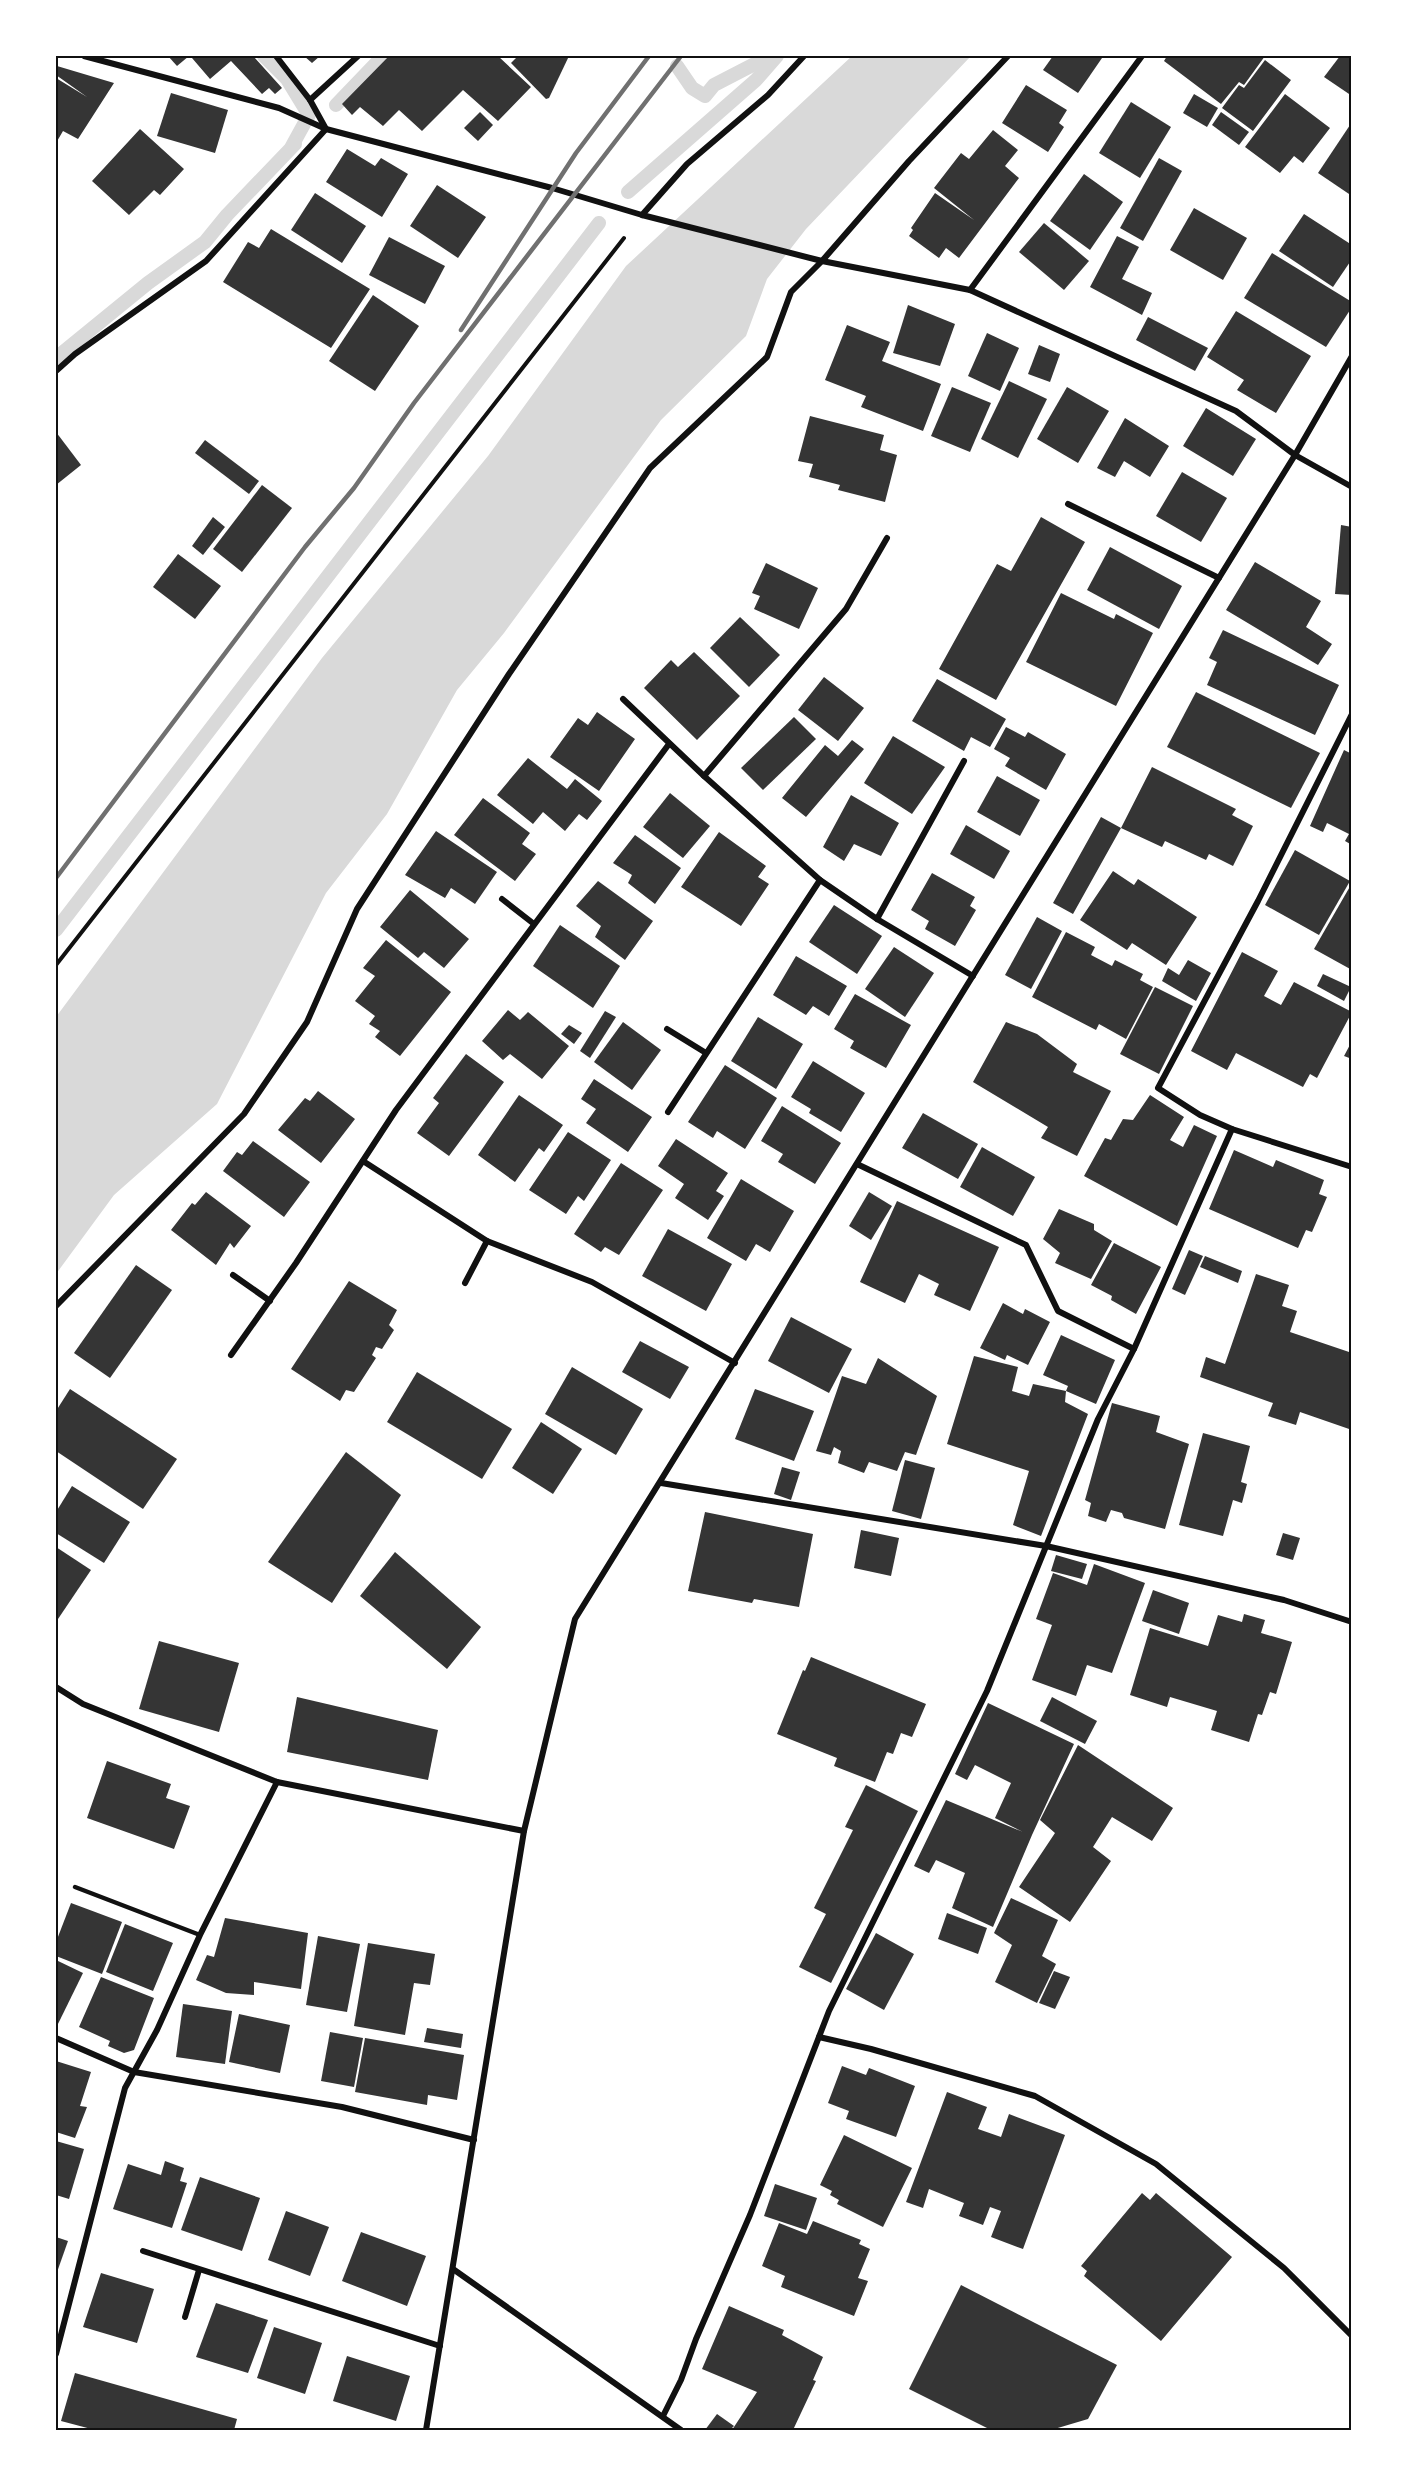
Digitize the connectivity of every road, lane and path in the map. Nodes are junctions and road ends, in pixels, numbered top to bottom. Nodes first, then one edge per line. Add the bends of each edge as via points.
1 (84, 56) edge
2 (276, 56) edge
3 (358, 56) edge
4 (804, 56) edge
5 (1008, 56) edge
6 (1141, 56) edge
7 (310, 100) junction
8 (326, 129) junction
9 (642, 215) junction
10 (822, 261) junction
11 (970, 290) junction
12 (1352, 356) edge
13 (56, 370) edge
14 (1295, 455) junction
15 (1352, 487) edge
16 (1068, 504) dead end
17 (887, 538) dead end
18 (1219, 578) junction
19 (623, 699) dead end
20 (1352, 714) edge
21 (669, 744) junction
22 (964, 761) dead end
23 (704, 776) junction
24 (820, 880) junction
25 (502, 899) dead end
26 (877, 919) junction
27 (534, 924) junction
28 (56, 965) edge
29 (973, 976) junction
30 (667, 1029) dead end
31 (706, 1053) junction
32 (668, 1112) dead end
33 (1232, 1129) junction
34 (363, 1161) junction
35 (857, 1164) junction
36 (1352, 1167) edge
37 (487, 1241) junction
38 (233, 1275) dead end
39 (465, 1283) dead end
40 (270, 1301) junction
41 (56, 1306) edge
42 (1134, 1349) junction
43 (231, 1355) dead end
44 (735, 1363) junction
45 (661, 1483) junction
46 (1046, 1546) junction
47 (1352, 1622) edge
48 (56, 1687) edge
49 (277, 1782) junction
50 (524, 1831) junction
51 (75, 1887) dead end
52 (200, 1935) junction
53 (819, 2037) junction
54 (56, 2038) edge
55 (134, 2072) junction
56 (474, 2140) junction
57 (143, 2252) dead end
58 (453, 2269) junction
59 (199, 2270) junction
60 (185, 2317) dead end
61 (1352, 2336) edge
62 (440, 2346) junction
63 (56, 2354) edge
64 (663, 2416) junction
65 (426, 2430) edge
66 (681, 2430) edge

1 - 8 street via 279,108
2 - 7 street
3 - 7 street
4 - 9 street via 768,95 687,164
5 - 10 street via 909,160
6 - 11 street
7 - 8 street
8 - 9 street
8 - 13 street via 206,261
9 - 10 street
9 - 28 path
10 - 11 street
10 - 41 street via 791,292 767,357 650,468 509,674 357,909 307,1022 244,1114
11 - 14 street via 1236,411
12 - 14 street
14 - 15 street
14 - 18 street
16 - 18 street
17 - 23 street via 846,609
18 - 29 street
19 - 21 street
20 - 33 street via 1158,1088 1200,1115
21 - 23 street
21 - 27 street
22 - 26 street
23 - 24 street
24 - 26 street
24 - 31 street
25 - 27 street
26 - 29 street
27 - 34 street via 396,1110
29 - 35 street
30 - 31 street
31 - 32 street
33 - 36 street
33 - 42 street
34 - 37 street
34 - 40 street
35 - 42 street via 1026,1245 1058,1311
35 - 44 street
37 - 39 street
37 - 44 street via 591,1282
38 - 40 street
40 - 43 street
42 - 46 street via 1098,1419
44 - 45 street
45 - 46 street
45 - 50 street via 575,1619
46 - 47 street via 1284,1600
46 - 53 street via 987,1691
48 - 49 street via 83,1704
49 - 50 street
49 - 52 street
50 - 56 street
51 - 52 lane
52 - 55 street
53 - 61 street via 1035,2096 1146,2158 1284,2268
53 - 64 street via 750,2215
54 - 55 street
55 - 56 street via 342,2107
55 - 63 street via 125,2088
56 - 58 street
57 - 59 street
58 - 62 street
58 - 64 street
59 - 60 street
59 - 62 street
62 - 65 street
64 - 66 street

